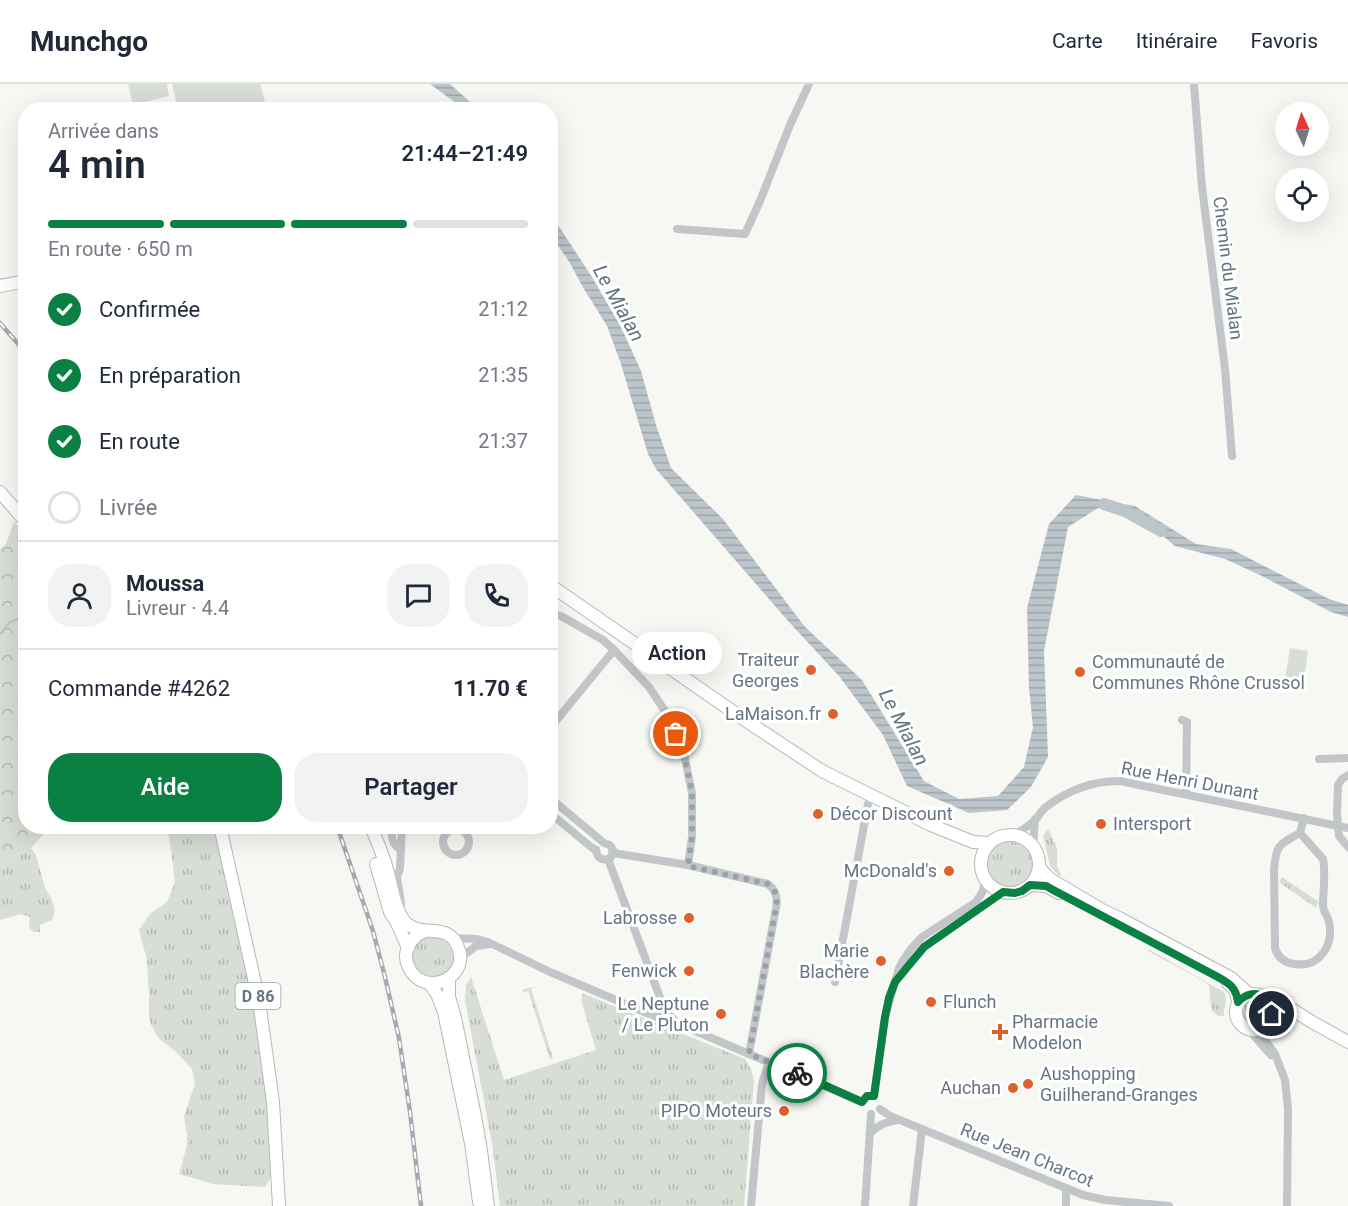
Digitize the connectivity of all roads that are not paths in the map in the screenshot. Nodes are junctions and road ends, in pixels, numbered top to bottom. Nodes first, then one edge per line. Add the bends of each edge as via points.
1 (809, 84) edge
2 (1194, 84) edge
3 (677, 229) dead end
4 (1232, 456) dead end
5 (0, 492) edge
6 (18, 513) edge
7 (558, 591) edge
8 (558, 615) edge
9 (614, 650) junction
10 (558, 718) edge
11 (1182, 720) dead end
12 (1348, 758) edge
13 (1319, 759) dead end
14 (1348, 775) edge
15 (1186, 794) junction
16 (872, 795) junction
17 (558, 805) edge
18 (1304, 818) junction
19 (1035, 819) junction
20 (558, 820) edge
21 (931, 825) junction
22 (1337, 826) junction
23 (1348, 828) edge
24 (1300, 833) junction
25 (222, 834) edge
26 (365, 834) edge
27 (374, 834) edge
28 (392, 834) edge
29 (402, 834) edge
30 (1014, 835) junction
31 (604, 843) junction
32 (989, 843) junction
33 (1034, 846) junction
34 (1348, 846) edge
35 (401, 850) junction
36 (596, 850) junction
37 (611, 856) junction
38 (981, 860) junction
39 (688, 866) junction
40 (1039, 866) junction
41 (985, 880) junction
42 (1030, 885) junction
43 (1003, 892) junction
44 (400, 914) junction
45 (425, 931) junction
46 (452, 938) junction
47 (493, 944) junction
48 (408, 948) junction
49 (460, 958) junction
50 (449, 978) junction
51 (835, 982) dead end
52 (895, 982) junction
53 (429, 983) junction
54 (1249, 994) junction
55 (1238, 1002) junction
56 (1270, 1005) junction
57 (669, 1016) junction
58 (1312, 1022) junction
59 (1267, 1024) junction
60 (1248, 1029) junction
61 (1348, 1042) edge
62 (749, 1054) junction
63 (769, 1062) junction
64 (1278, 1063) junction
65 (874, 1096) junction
66 (862, 1102) junction
67 (880, 1109) junction
68 (871, 1114) junction
69 (898, 1119) junction
70 (922, 1129) junction
71 (870, 1133) junction
72 (1066, 1189) junction
73 (1105, 1203) edge
74 (279, 1206) edge
75 (480, 1206) edge
76 (488, 1206) edge
77 (751, 1206) edge
78 (865, 1206) edge
79 (914, 1206) edge
80 (1066, 1206) edge
81 (1169, 1206) edge
82 (1287, 1206) edge

1 - 3 street via 745,234
2 - 4 street, Chemin du Mialan
5 - 6 main road
7 - 16 main road via 822,771
8 - 9 street
9 - 10 street
9 - 39 street via 649,687 667,714 684,754 692,793
11 - 15 street via 1187,722 1183,756
12 - 13 street
14 - 22 street via 1338,785
15 - 18 street, Rue Henri Dunant
15 - 19 street, Rue Henri Dunant via 1120,781 1096,783 1071,792
16 - 21 main road
16 - 51 street
17 - 31 street
18 - 22 street, Rue Henri Dunant
18 - 24 street
19 - 30 street, Rue Henri Dunant
19 - 33 street
20 - 36 street
21 - 32 main road via 973,842
21 - 38 main road
22 - 23 street, Rue Henri Dunant
22 - 34 street via 1339,836
24 - 24 street via 1278,848 1274,882 1276,952 1284,961 1300,965 1322,956 1330,935 1323,909 1323,859
25 - 74 main road, D 86 via 259,1001 273,1102
26 - 48 main road via 390,912
27 - 44 main road
28 - 35 street via 395,846
29 - 35 street
30 - 32 main road via 1003,835
30 - 33 main road
31 - 36 street
31 - 37 street via 612,847
32 - 38 main road
33 - 40 main road
35 - 44 street via 397,878
36 - 37 street via 600,859
37 - 39 street
37 - 57 street
38 - 41 main road
39 - 62 street via 768,884 777,897
40 - 42 main road
40 - 54 main road via 1050,879 1231,978
41 - 43 main road
41 - 52 street via 976,902 922,937 911,949
42 - 43 main road via 1015,893
42 - 55 main road via 1046,886 1216,976 1232,986
43 - 52 street via 924,947
44 - 45 main road via 408,924
45 - 46 main road via 440,931
45 - 48 main road
46 - 47 street
46 - 49 main road
47 - 49 street via 476,946
47 - 57 street via 656,1017
48 - 53 main road via 407,961 412,973
49 - 50 main road
50 - 53 main road
50 - 76 main road via 449,997 475,1116
52 - 65 street via 885,1017
53 - 75 main road via 444,1012
54 - 55 main road
54 - 56 main road via 1260,995
55 - 60 main road via 1236,1016
56 - 58 main road via 1293,1010
56 - 59 main road via 1272,1014
57 - 62 street
58 - 59 main road via 1287,1014
58 - 61 main road
59 - 60 main road via 1256,1030
59 - 64 street via 1265,1040
60 - 64 street
62 - 63 street
63 - 66 street
63 - 77 street via 762,1084
64 - 82 street via 1285,1080 1288,1109
65 - 66 street via 867,1096
65 - 67 street via 881,1102
66 - 68 street via 864,1110
67 - 68 street
67 - 69 street, Rue Jean Charcot
68 - 71 street
69 - 70 street, Rue Jean Charcot
69 - 71 street via 884,1122
70 - 72 street, Rue Jean Charcot
70 - 79 street
71 - 78 street
72 - 73 street, Rue Jean Charcot
72 - 80 street
73 - 81 street, Rue Jean Charcot

